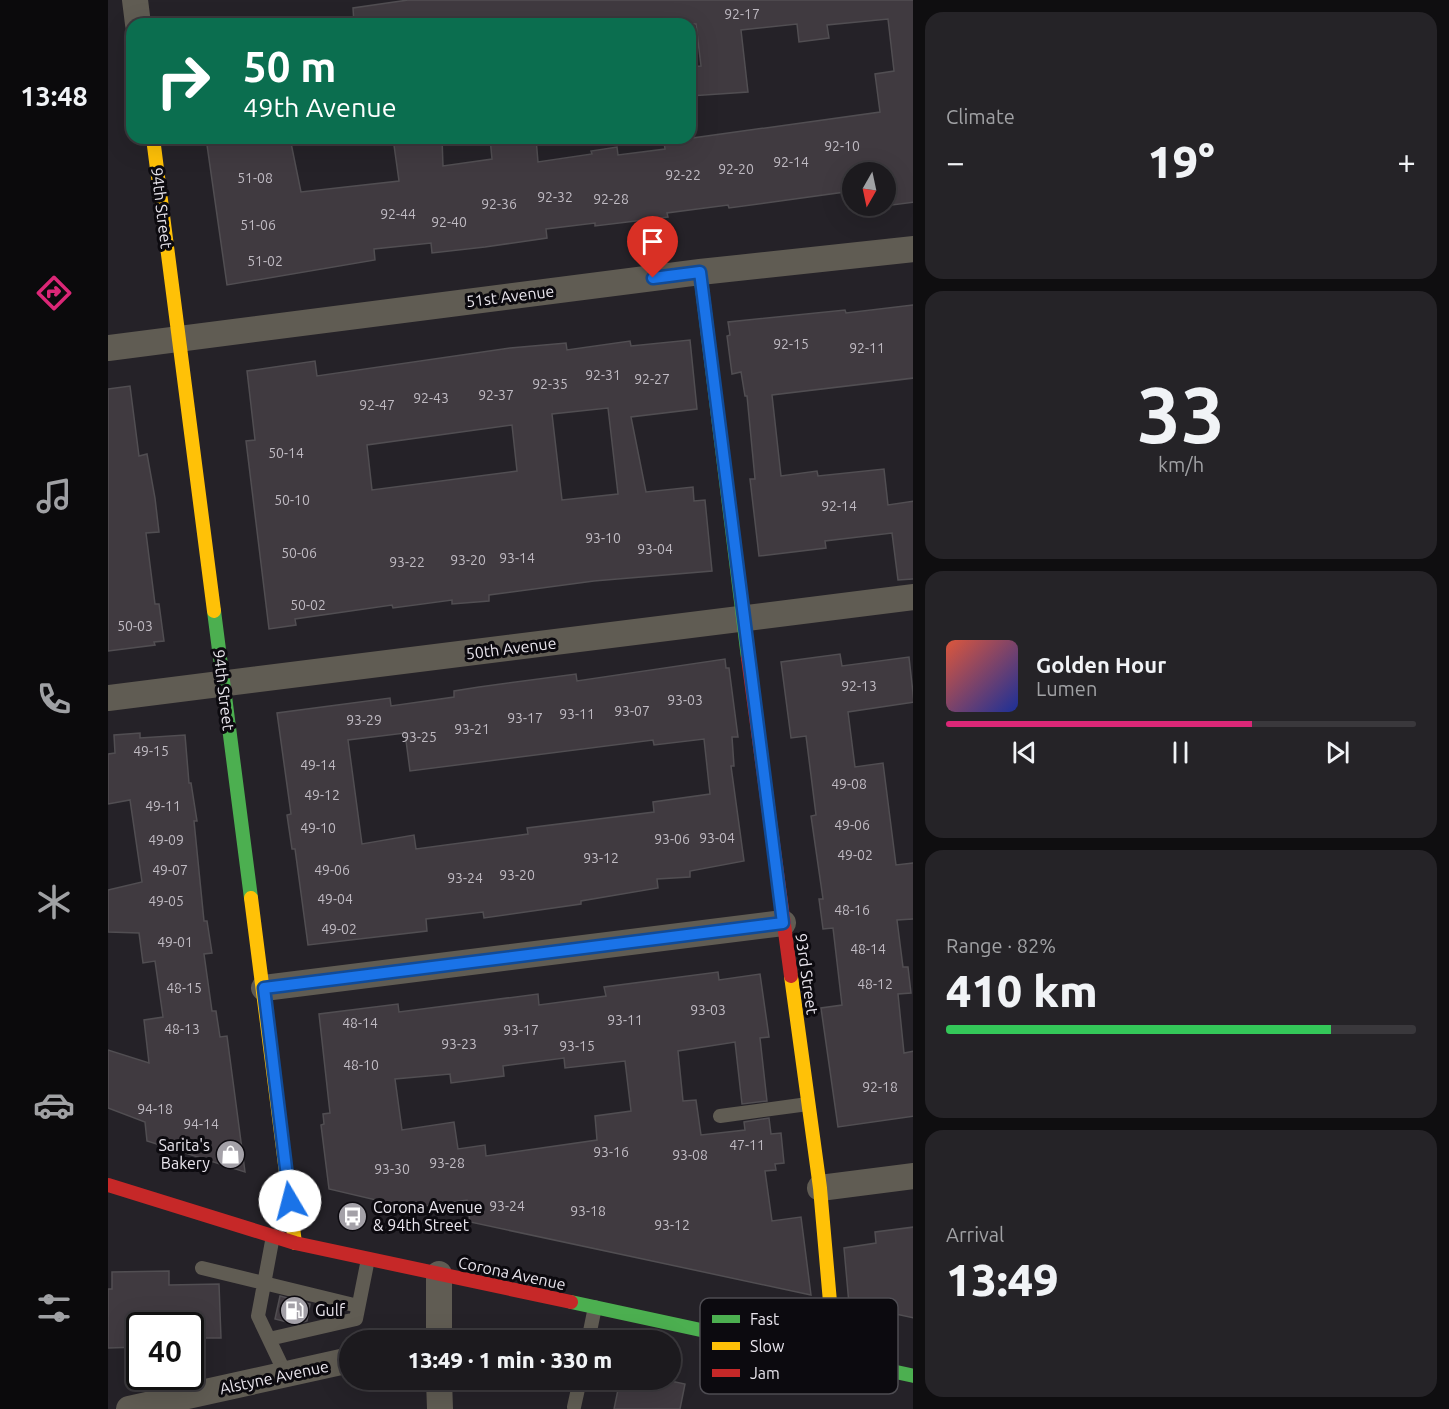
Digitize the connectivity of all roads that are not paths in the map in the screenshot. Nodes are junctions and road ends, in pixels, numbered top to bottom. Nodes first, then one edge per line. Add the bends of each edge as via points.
1 (135, 0) edge
2 (137, 18) edge
3 (154, 144) edge
4 (913, 249) edge
5 (700, 272) junction
6 (178, 339) junction
7 (108, 348) edge
8 (913, 597) edge
9 (743, 619) junction
10 (223, 683) junction
11 (108, 698) edge
12 (783, 923) junction
13 (264, 988) junction
14 (808, 1104) junction
15 (720, 1116) dead end
16 (913, 1176) edge
17 (108, 1185) edge
18 (820, 1188) junction
19 (273, 1236) junction
20 (295, 1243) junction
21 (368, 1259) junction
22 (202, 1268) dead end
23 (439, 1274) junction
24 (264, 1283) junction
25 (830, 1298) edge
26 (358, 1306) junction
27 (595, 1307) junction
28 (439, 1330) edge
29 (590, 1330) edge
30 (700, 1330) edge
31 (269, 1339) junction
32 (339, 1363) edge
33 (898, 1373) edge
34 (286, 1375) junction
35 (913, 1376) edge
36 (440, 1390) edge
37 (578, 1390) edge
38 (574, 1407) dead end
39 (129, 1409) edge
40 (440, 1409) edge

1 - 2 street
3 - 6 street, 94th Street
4 - 5 street, 51st Avenue
5 - 6 street, 51st Avenue
5 - 9 street, 93rd Street
6 - 7 street, 51st Avenue
6 - 10 street, 94th Street
8 - 9 street, 50th Avenue
9 - 10 street, 50th Avenue
9 - 12 street, 93rd Street
10 - 11 street, 50th Avenue
10 - 13 street, 94th Street
12 - 13 street
12 - 14 street, 93rd Street
13 - 20 street, 94th Street
14 - 15 lane
14 - 18 street, 93rd Street
16 - 18 street
17 - 19 street, Corona Avenue
18 - 25 street, 93rd Street
19 - 20 street, Corona Avenue
19 - 24 lane
20 - 21 street, Corona Avenue
21 - 23 street, Corona Avenue
21 - 26 lane
22 - 24 lane
23 - 27 street, Corona Avenue
23 - 28 street
24 - 26 lane
24 - 31 lane via 258,1316
26 - 31 lane via 356,1319
27 - 29 lane
27 - 30 street, Corona Avenue
31 - 34 lane
32 - 34 street, Alstyne Avenue
33 - 35 street, Corona Avenue
34 - 39 street, Alstyne Avenue
36 - 40 street
37 - 38 lane

